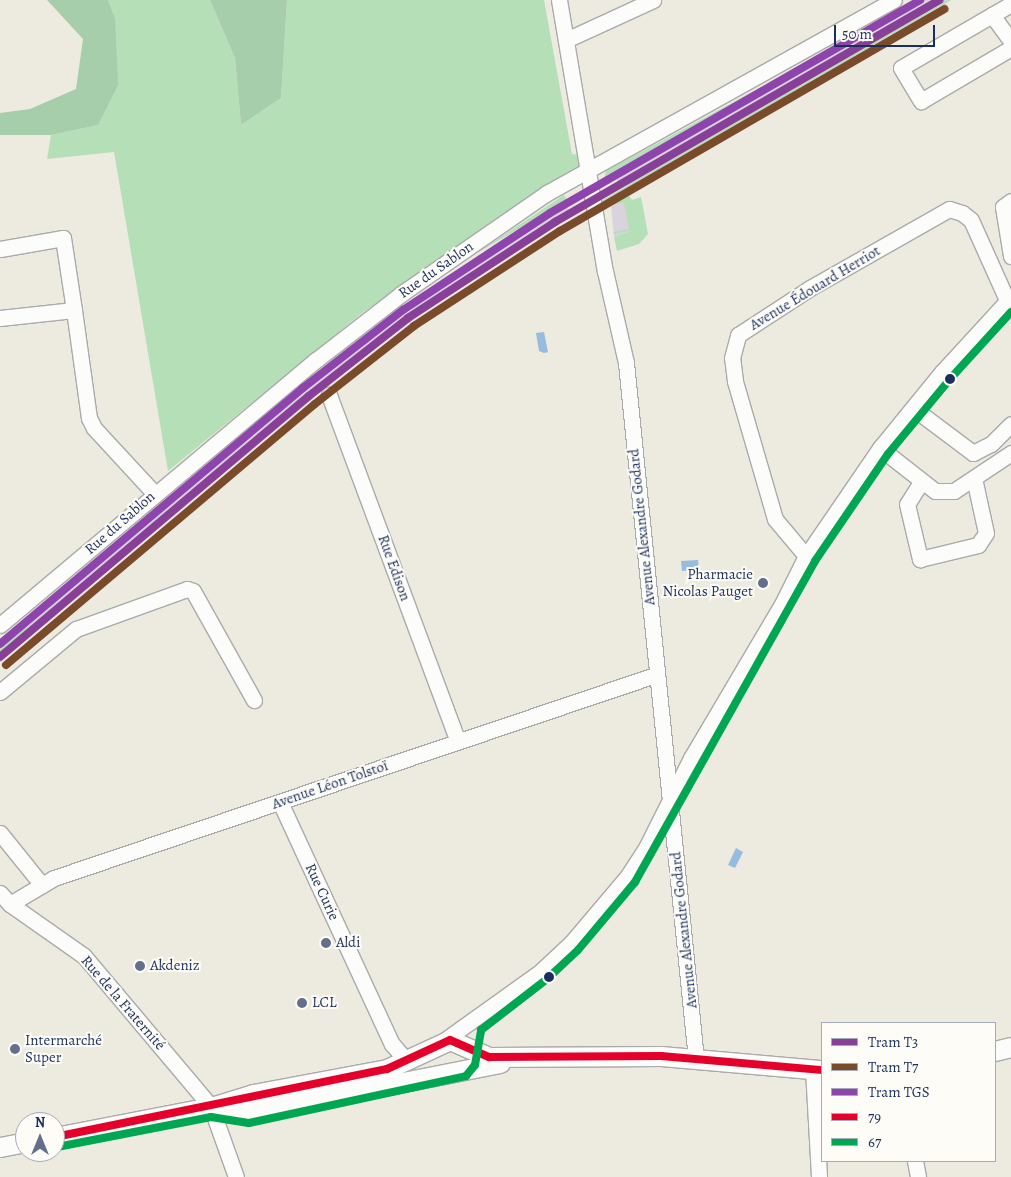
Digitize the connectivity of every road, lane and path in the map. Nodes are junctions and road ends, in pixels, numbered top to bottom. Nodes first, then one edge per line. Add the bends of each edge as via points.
1 (559, 0) edge
2 (653, 0) edge
3 (894, 0) edge
4 (1011, 4) edge
5 (992, 15) junction
6 (566, 40) junction
7 (1011, 41) edge
8 (1011, 48) edge
9 (588, 170) junction
10 (1011, 201) edge
11 (0, 249) edge
12 (1011, 256) edge
13 (1009, 299) edge
14 (74, 310) junction
15 (0, 318) edge
16 (329, 395) dead end
17 (913, 408) junction
18 (1011, 424) edge
19 (880, 448) junction
20 (1011, 453) edge
21 (974, 478) junction
22 (921, 482) junction
23 (155, 494) junction
24 (806, 556) junction
25 (0, 625) edge
26 (655, 675) junction
27 (0, 692) edge
28 (254, 700) dead end
29 (458, 741) junction
30 (671, 799) junction
31 (280, 802) junction
32 (0, 833) edge
33 (42, 885) junction
34 (5, 899) edge
35 (473, 1023) junction
36 (442, 1042) junction
37 (1011, 1047) edge
38 (465, 1049) junction
39 (996, 1051) edge
40 (518, 1058) junction
41 (696, 1059) junction
42 (407, 1061) junction
43 (818, 1070) edge
44 (452, 1072) junction
45 (211, 1107) junction
46 (65, 1134) edge
47 (15, 1144) edge
48 (0, 1147) edge
49 (915, 1162) edge
50 (236, 1177) edge
51 (819, 1177) edge
52 (918, 1177) edge

1 - 6 street, Avenue Alexandre Godard
2 - 6 street
3 - 9 street, Rue du Sablon via 686,119
4 - 5 street
5 - 7 street
5 - 8 street via 901,68 921,101
6 - 9 street, Avenue Alexandre Godard
9 - 23 street, Rue du Sablon via 547,194 401,294
9 - 26 street, Avenue Alexandre Godard via 605,271 626,363
10 - 12 street via 1003,207
11 - 14 street via 64,238
13 - 17 street, Avenue Édouard Herriot
13 - 24 street, Avenue Édouard Herriot via 971,220 949,209 810,288 738,335 732,358 735,381 775,519
14 - 15 street
14 - 23 street via 89,418 94,428
16 - 29 street, Rue Edison
17 - 18 street via 973,453 991,444
17 - 19 street, Avenue Édouard Herriot
19 - 22 street
19 - 24 street, Avenue Édouard Herriot
20 - 21 street
21 - 22 street via 954,492 935,490
21 - 22 street via 986,533 978,545 920,559 907,504
23 - 25 street, Rue du Sablon
24 - 30 street, Avenue Édouard Herriot
26 - 29 street, Avenue Léon Tolstoï
26 - 30 street, Avenue Alexandre Godard
27 - 28 street via 76,629 187,589 193,591
29 - 31 street, Avenue Léon Tolstoï
30 - 35 street, Avenue Édouard Herriot via 627,877 571,943 541,971
30 - 41 street, Avenue Alexandre Godard
31 - 33 street, Avenue Léon Tolstoï
31 - 42 street, Rue Curie via 392,1044
32 - 33 street
33 - 34 street, Avenue Léon Tolstoï
34 - 45 street, Rue de la Fraternité via 84,956
35 - 36 street, Avenue Édouard Herriot
35 - 38 street
36 - 38 main road via 456,1041
36 - 42 main road
37 - 39 main road
38 - 40 main road via 489,1057
38 - 44 main road via 465,1062
40 - 41 main road
40 - 44 main road
41 - 43 main road
42 - 45 main road via 387,1069 243,1096
43 - 51 street
44 - 45 main road via 247,1113
45 - 46 main road
45 - 50 street
47 - 48 main road
49 - 52 street

